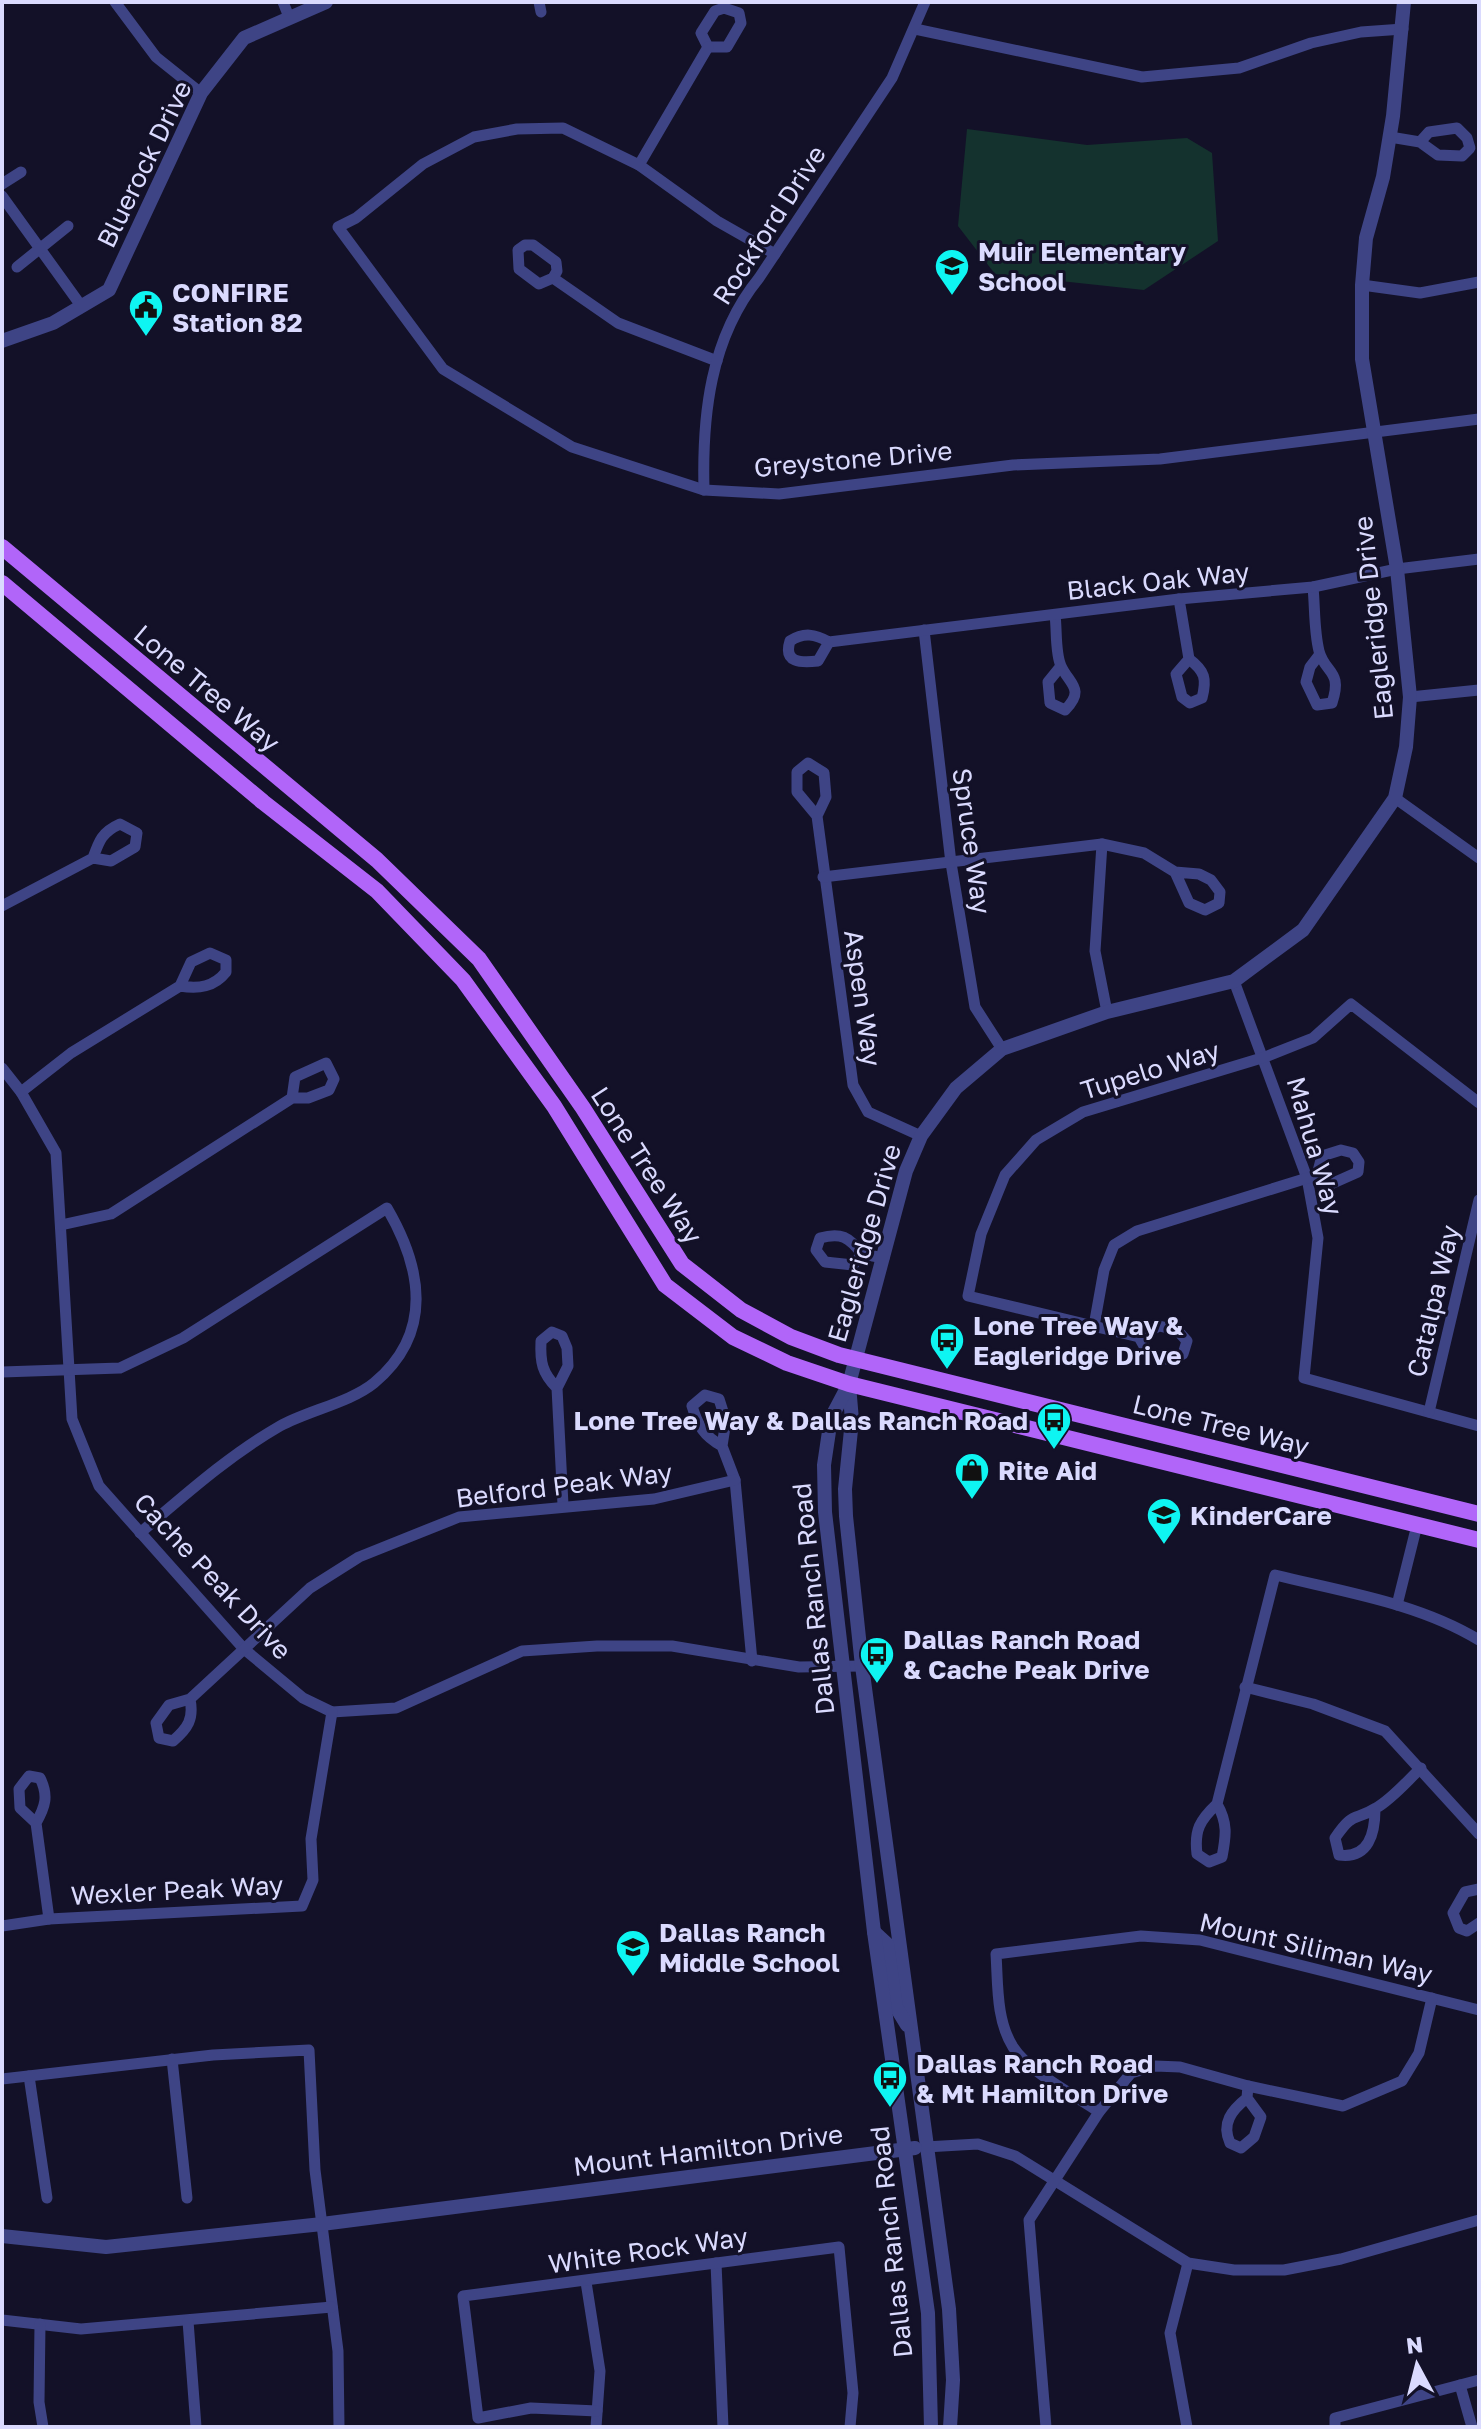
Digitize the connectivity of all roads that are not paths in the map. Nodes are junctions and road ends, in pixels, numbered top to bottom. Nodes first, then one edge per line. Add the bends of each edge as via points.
1 (115, 2) edge
2 (283, 2) edge
3 (326, 2) edge
4 (925, 2) edge
5 (1404, 2) edge
6 (289, 17) junction
7 (915, 29) junction
8 (1403, 29) junction
9 (708, 47) dead end
10 (201, 93) junction
11 (1390, 137) junction
12 (1420, 142) dead end
13 (639, 165) junction
14 (21, 172) dead end
15 (2, 184) edge
16 (4, 203) edge
17 (68, 226) dead end
18 (40, 247) junction
19 (775, 254) junction
20 (17, 267) dead end
21 (553, 278) dead end
22 (1479, 282) edge
23 (1362, 285) junction
24 (82, 307) junction
25 (2, 341) edge
26 (717, 361) junction
27 (1479, 419) edge
28 (1373, 431) junction
29 (704, 490) junction
30 (2, 547) edge
31 (1479, 559) edge
32 (1397, 569) junction
33 (2, 583) edge
34 (1313, 587) junction
35 (1179, 599) junction
36 (1055, 615) junction
37 (924, 630) junction
38 (829, 642) dead end
39 (1320, 654) dead end
40 (1189, 659) dead end
41 (1061, 666) dead end
42 (1479, 690) edge
43 (1410, 697) junction
44 (1395, 798) junction
45 (817, 816) dead end
46 (1102, 844) junction
47 (93, 858) dead end
48 (1479, 858) edge
49 (951, 863) junction
50 (1175, 872) dead end
51 (823, 877) junction
52 (2, 906) edge
53 (1234, 981) junction
54 (180, 986) dead end
55 (1107, 1012) junction
56 (1002, 1049) junction
57 (1265, 1057) junction
58 (2, 1068) edge
59 (21, 1092) junction
60 (292, 1098) dead end
61 (1479, 1103) edge
62 (921, 1136) junction
63 (1312, 1177) junction
64 (1479, 1200) edge
65 (61, 1225) junction
66 (862, 1254) dead end
67 (884, 1258) junction
68 (1094, 1326) junction
69 (1139, 1337) dead end
70 (855, 1359) junction
71 (67, 1371) junction
72 (2, 1372) edge
73 (849, 1384) junction
74 (557, 1388) dead end
75 (1429, 1412) junction
76 (1479, 1426) edge
77 (722, 1446) dead end
78 (1133, 1455) junction
79 (1242, 1455) junction
80 (735, 1480) junction
81 (563, 1505) junction
82 (1479, 1514) edge
83 (1417, 1525) junction
84 (140, 1533) junction
85 (1479, 1540) edge
86 (1397, 1605) junction
87 (1479, 1640) edge
88 (244, 1649) junction
89 (752, 1661) junction
90 (862, 1666) junction
91 (844, 1668) junction
92 (1245, 1687) junction
93 (190, 1699) dead end
94 (332, 1712) junction
95 (1421, 1768) junction
96 (1217, 1804) junction
97 (1375, 1809) junction
98 (36, 1823) dead end
99 (1479, 1834) edge
100 (1479, 1889) edge
101 (49, 1919) junction
102 (1479, 1923) edge
103 (2, 1926) edge
104 (874, 1932) junction
105 (1432, 1998) junction
106 (1479, 2010) edge
107 (912, 2034) junction
108 (172, 2059) junction
109 (29, 2076) junction
110 (2, 2079) edge
111 (1099, 2112) junction
112 (925, 2147) junction
113 (906, 2149) junction
114 (1055, 2182) junction
115 (47, 2198) dead end
116 (187, 2198) dead end
117 (1479, 2220) edge
118 (322, 2224) junction
119 (2, 2236) edge
120 (716, 2263) junction
121 (1188, 2263) junction
122 (586, 2282) junction
123 (332, 2307) junction
124 (2, 2320) edge
125 (188, 2321) junction
126 (40, 2324) junction
127 (1479, 2380) edge
128 (1460, 2385) junction
129 (597, 2411) junction
130 (43, 2427) edge
131 (196, 2427) edge
132 (339, 2427) edge
133 (596, 2427) edge
134 (723, 2427) edge
135 (850, 2427) edge
136 (931, 2427) edge
137 (950, 2427) edge
138 (1046, 2427) edge
139 (1187, 2427) edge
140 (1335, 2427) edge
141 (1472, 2427) edge

1 - 10 street via 156,57
2 - 6 street
3 - 6 street, Bluerock Drive
4 - 7 street, Rockford Drive
5 - 8 street, Eagleridge Drive
6 - 10 street, Bluerock Drive via 244,38
7 - 8 street via 1142,77 1239,68 1311,43
7 - 19 street, Rockford Drive via 892,78
8 - 11 street, Eagleridge Drive
9 - 13 street
10 - 24 street, Bluerock Drive via 109,290
11 - 12 street
11 - 23 street, Eagleridge Drive via 1366,238
13 - 19 street via 717,221
13 - 29 street, Greystone Drive via 563,128 474,137 423,164 338,227 443,369 572,447
14 - 15 street
16 - 18 street
17 - 18 street
18 - 20 street
18 - 24 street
19 - 26 street, Rockford Drive via 740,302
21 - 26 street via 618,323
22 - 23 street via 1420,293
23 - 28 street, Eagleridge Drive via 1362,359
24 - 25 street, Bluerock Drive
26 - 29 street, Rockford Drive via 703,430
27 - 28 street, Greystone Drive
28 - 29 street, Greystone Drive via 1160,459 1013,465 779,494
28 - 32 street, Eagleridge Drive
30 - 70 main road, Lone Tree Way via 377,860 479,959 583,1108 682,1264 741,1310 791,1337
31 - 32 street, Black Oak Way
32 - 34 street, Black Oak Way
32 - 43 street, Eagleridge Drive
33 - 73 main road, Lone Tree Way via 377,891 455,971 554,1106 665,1285 733,1337
34 - 35 street, Black Oak Way
34 - 39 street
35 - 36 street, Black Oak Way
35 - 40 street
36 - 37 street, Black Oak Way
36 - 41 street
37 - 38 street, Black Oak Way
37 - 49 street, Spruce Way
42 - 43 street
43 - 44 street, Eagleridge Drive
44 - 48 street
44 - 53 street, Eagleridge Drive via 1303,930
45 - 51 street, Aspen Way
46 - 49 street
46 - 50 street via 1144,853
46 - 55 street via 1095,951
47 - 52 street
49 - 51 street
49 - 56 street, Spruce Way via 975,1007
51 - 62 street, Aspen Way via 853,1085 868,1112
53 - 55 street, Eagleridge Drive
53 - 57 street, Mahua Way
54 - 59 street via 71,1053
55 - 56 street, Eagleridge Drive
56 - 62 street, Eagleridge Drive via 956,1088
57 - 61 street, Tupelo Way via 1313,1038 1351,1004
57 - 63 street, Mahua Way
57 - 68 street, Tupelo Way via 1083,1112 1036,1140 1005,1175 981,1234 968,1296
58 - 59 street, Cache Peak Drive
59 - 65 street, Cache Peak Drive via 56,1153
60 - 65 street via 111,1214
62 - 67 street, Eagleridge Drive via 906,1171
63 - 68 street via 1137,1231 1114,1245
63 - 75 street, Mahua Way via 1318,1238 1304,1378
64 - 75 street, Catalpa Way
65 - 71 street, Cache Peak Drive
66 - 67 street
67 - 70 street, Eagleridge Drive
68 - 69 street
70 - 73 street, Eagleridge Drive
70 - 79 main road, Lone Tree Way
71 - 72 street
71 - 84 street, Cache Peak Drive via 72,1419 99,1486
71 - 84 street via 120,1368 183,1338 387,1208 405,1238 415,1274 416,1323 396,1359 373,1384 281,1425 225,1462
73 - 78 main road, Lone Tree Way
73 - 90 street, Dallas Ranch Road via 846,1516
73 - 91 street, Dallas Ranch Road via 831,1418 824,1465
74 - 81 street
75 - 76 street
77 - 80 street
78 - 79 main road via 1139,1446 1155,1443 1224,1459
78 - 83 main road, Lone Tree Way
79 - 82 main road, Lone Tree Way
80 - 81 street, Belford Peak Way via 654,1499
80 - 89 street
81 - 88 street, Belford Peak Way via 459,1517 359,1557 310,1588
83 - 85 main road, Lone Tree Way
83 - 86 street
84 - 88 street, Cache Peak Drive
86 - 87 street via 1450,1622
86 - 92 street via 1275,1575
88 - 93 street, Belford Peak Way
88 - 94 street, Cache Peak Drive via 303,1698
89 - 91 street
89 - 94 street via 672,1646 522,1651 396,1708
90 - 91 street
90 - 107 street, Dallas Ranch Road
91 - 104 street, Dallas Ranch Road
92 - 95 street via 1313,1704 1385,1731
92 - 96 street
94 - 101 street, Wexler Peak Way via 311,1839 313,1880 302,1906
95 - 97 street
95 - 99 street
96 - 96 street via 1199,1822 1195,1839 1197,1854 1209,1862 1222,1857 1226,1834 1226,1819
97 - 97 street via 1354,1815 1342,1827 1335,1838 1339,1855 1351,1857 1367,1847 1375,1831
98 - 101 street
100 - 102 street via 1465,1892 1453,1913 1459,1928 1467,1931
101 - 103 street, Wexler Peak Way
104 - 107 street via 887,1944 896,2007
104 - 113 street, Dallas Ranch Road
105 - 106 street, Mount Siliman Way
105 - 111 street via 1419,2053 1402,2081 1343,2106 1248,2092 1180,2067 1155,2066 1131,2073
105 - 111 street, Mount Siliman Way via 1200,1940 1141,1936 996,1954 1000,2012 1013,2048
107 - 112 street, Dallas Ranch Road
108 - 109 street
108 - 116 street
108 - 118 street via 309,2050
109 - 110 street
109 - 115 street
111 - 114 street
112 - 113 street, Mount Hamilton Drive
112 - 114 street, Mount Hamilton Drive via 978,2144 1015,2156
112 - 137 street, Dallas Ranch Road via 949,2309
113 - 118 street, Mount Hamilton Drive
113 - 136 street, Dallas Ranch Road via 928,2313
114 - 121 street, Mount Hamilton Drive
114 - 138 street via 1029,2220
117 - 121 street, Mount Hamilton Drive via 1284,2270
118 - 119 street, Mount Hamilton Drive via 106,2247
118 - 123 street
120 - 122 street, White Rock Way
120 - 134 street
120 - 135 street, White Rock Way via 839,2247 853,2393
121 - 139 street via 1170,2333
122 - 129 street via 600,2371
122 - 129 street, White Rock Way via 463,2296 478,2418 531,2408
123 - 125 street
123 - 132 street
124 - 126 street
125 - 126 street via 81,2329
125 - 131 street
126 - 130 street
127 - 128 street
128 - 140 street via 1335,2418
128 - 141 street
129 - 133 street

